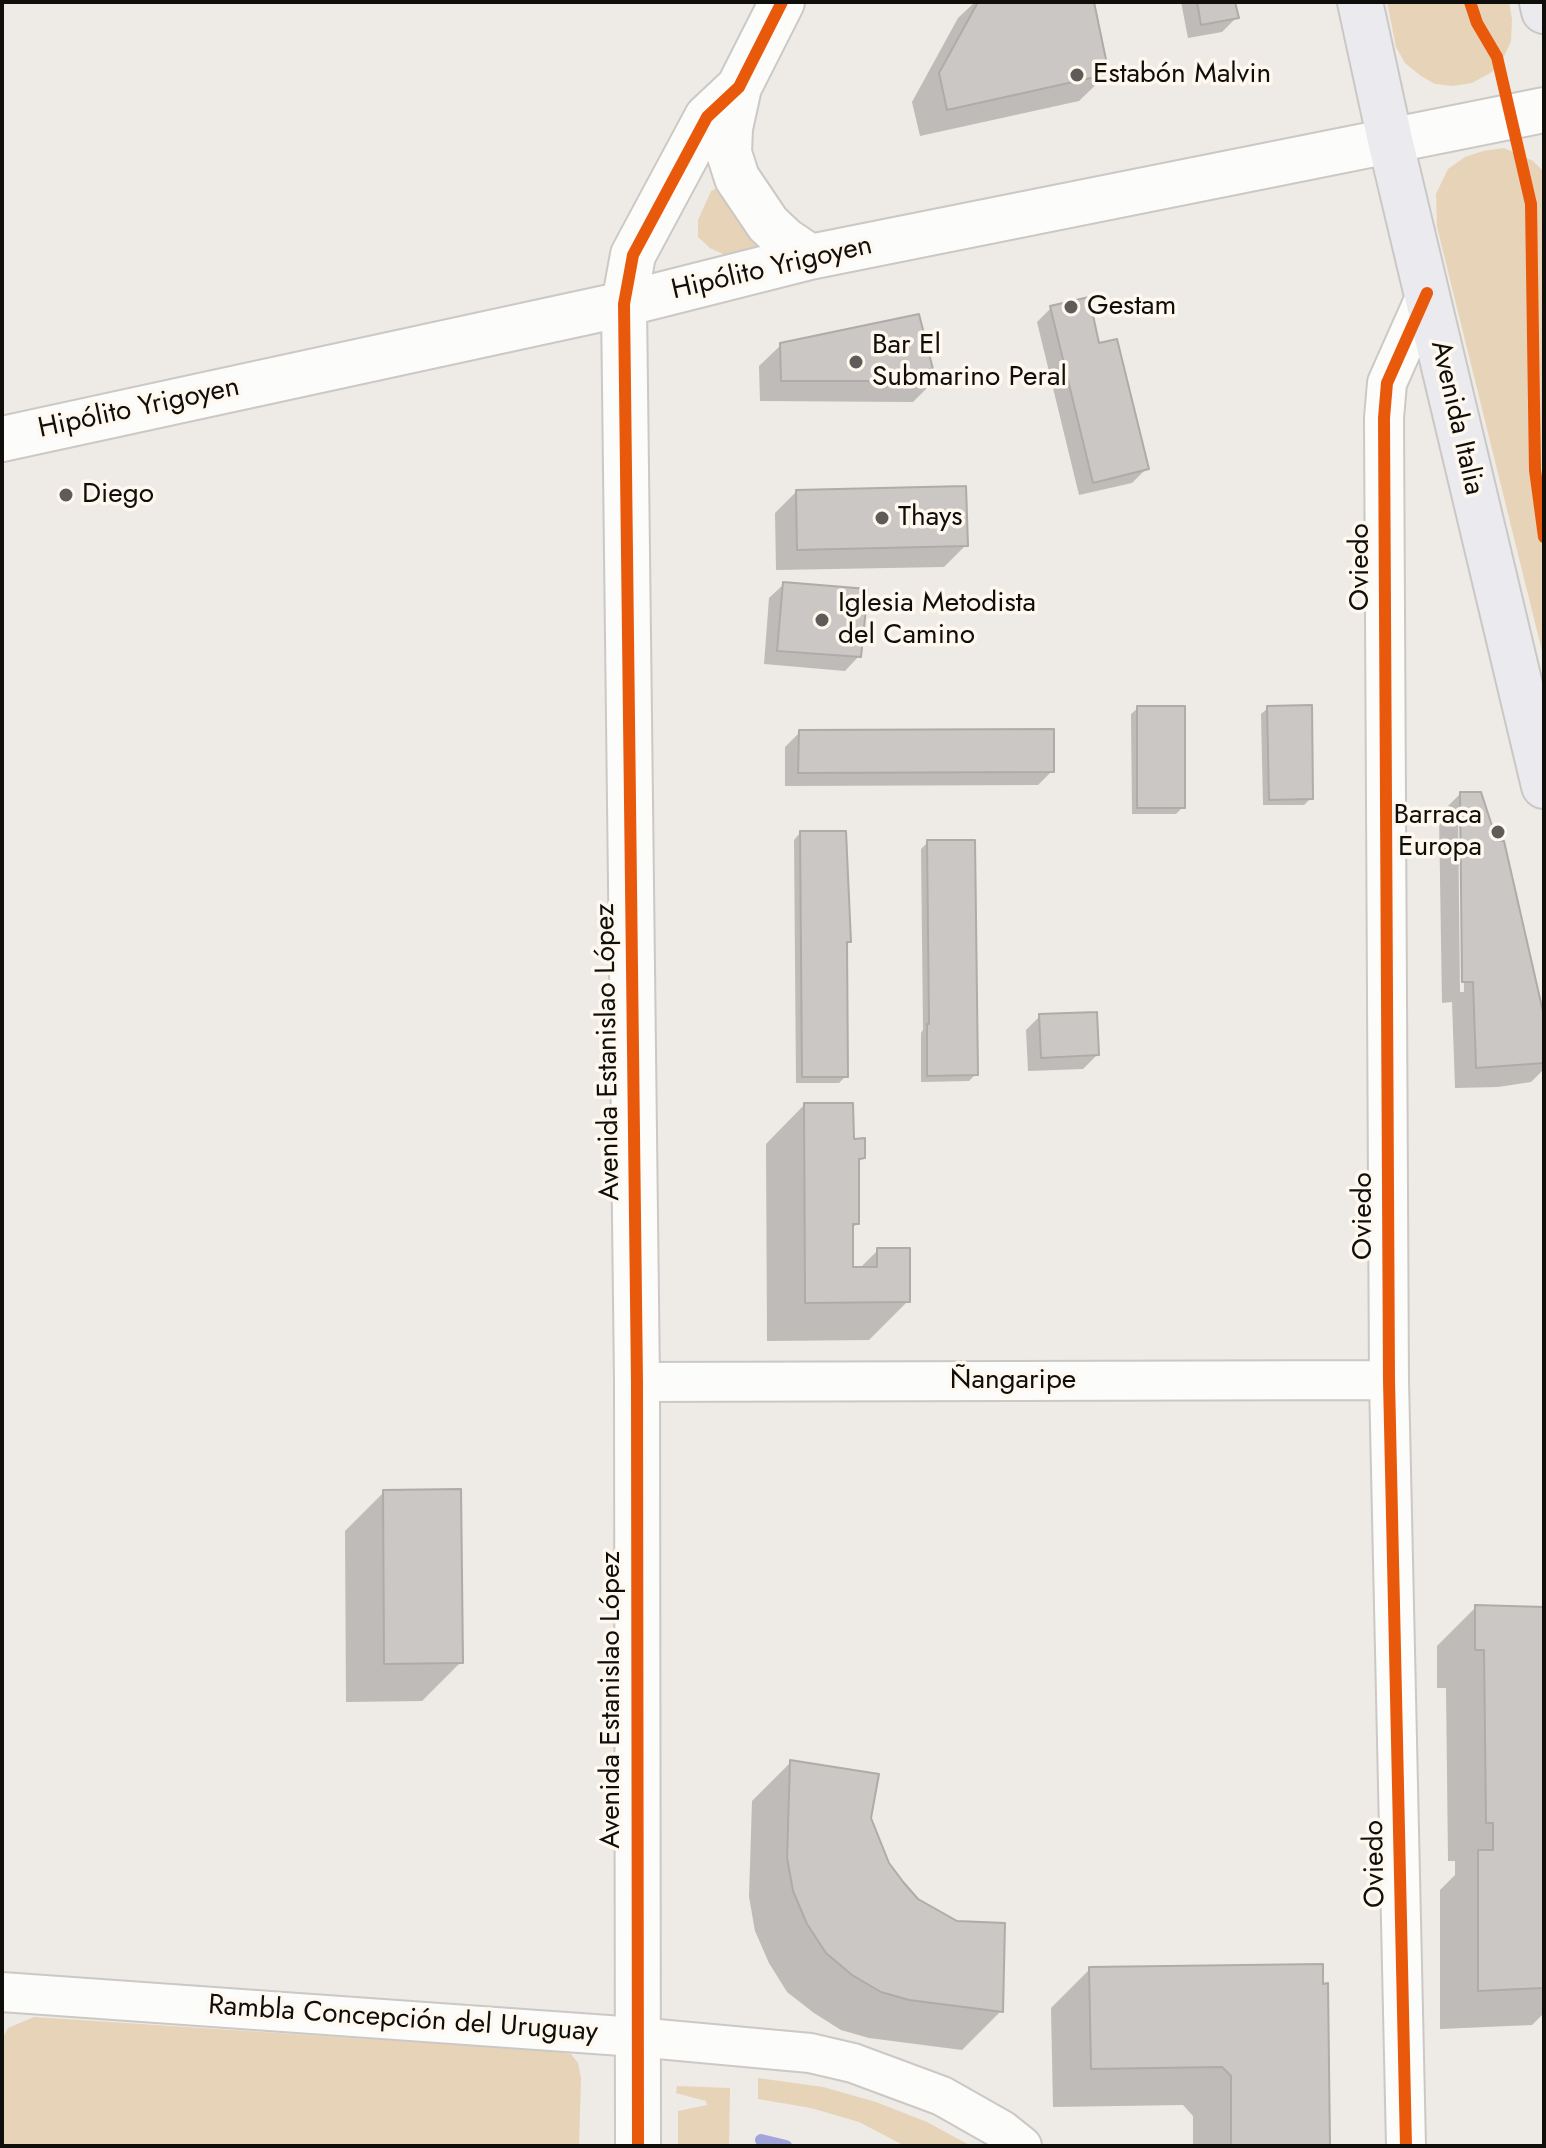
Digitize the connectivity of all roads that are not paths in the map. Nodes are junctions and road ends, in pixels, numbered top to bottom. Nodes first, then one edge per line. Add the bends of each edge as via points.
1 (782, 2) edge
2 (1360, 2) edge
3 (1542, 2) edge
4 (1544, 11) edge
5 (739, 87) junction
6 (1544, 110) edge
7 (1390, 140) junction
8 (810, 257) junction
9 (1427, 293) junction
10 (624, 304) junction
11 (2, 439) edge
12 (1544, 786) edge
13 (1389, 1380) junction
14 (637, 1382) junction
15 (2, 1992) edge
16 (636, 2037) junction
17 (638, 2146) edge
18 (1022, 2146) edge
19 (1406, 2146) edge

1 - 5 street, Avenida Estanislao López
2 - 7 main road, Avenida Italia
3 - 4 main road
5 - 8 street via 729,153 737,178 768,224
5 - 10 street, Avenida Estanislao López via 707,117 633,255
6 - 7 street, Hipólito Yrigoyen
7 - 8 street, Hipólito Yrigoyen
7 - 9 main road, Avenida Italia
8 - 10 street, Hipólito Yrigoyen
9 - 12 main road, Avenida Italia
9 - 13 street, Oviedo via 1387,383 1384,418
10 - 11 street, Hipólito Yrigoyen
10 - 14 street, Avenida Estanislao López
13 - 14 street, Ñangaripe
13 - 19 street, Oviedo
14 - 16 street, Avenida Estanislao López
15 - 16 street, Rambla Concepción del Uruguay
16 - 17 street, Avenida Estanislao López
16 - 18 street, Rambla Concepción del Uruguay via 810,2053 853,2063 942,2096

